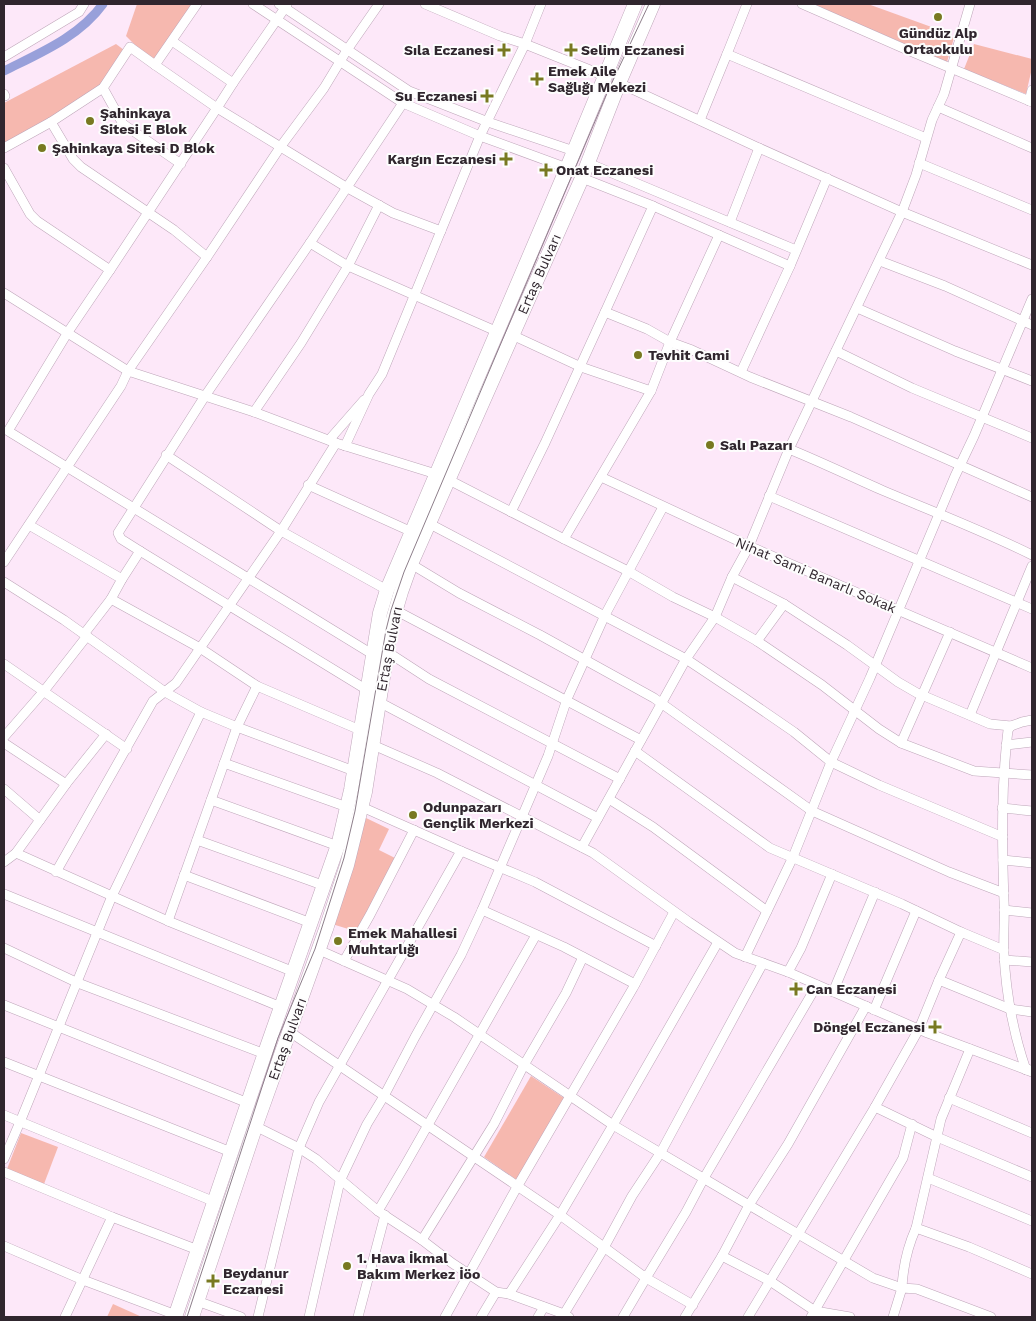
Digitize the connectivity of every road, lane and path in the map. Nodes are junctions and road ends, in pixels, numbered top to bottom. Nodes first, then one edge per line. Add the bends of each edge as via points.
1 (84, 4) edge
2 (197, 4) edge
3 (253, 4) edge
4 (380, 4) edge
5 (425, 4) edge
6 (541, 4) edge
7 (635, 4) edge
8 (653, 4) edge
9 (747, 4) edge
10 (802, 4) edge
11 (970, 4) edge
12 (283, 5) edge
13 (275, 20) junction
14 (172, 41) junction
15 (525, 44) junction
16 (346, 50) junction
17 (728, 54) junction
18 (4, 57) edge
19 (340, 63) junction
20 (155, 65) junction
21 (952, 69) junction
22 (605, 76) junction
23 (233, 83) junction
24 (619, 83) junction
25 (103, 88) junction
26 (1032, 90) edge
27 (1031, 102) edge
28 (403, 103) junction
29 (938, 107) junction
30 (217, 108) junction
31 (700, 120) junction
32 (51, 122) junction
33 (488, 122) junction
34 (480, 136) junction
35 (926, 138) junction
36 (281, 146) junction
37 (4, 148) edge
38 (759, 148) junction
39 (1032, 148) edge
40 (574, 151) junction
41 (919, 162) junction
42 (588, 163) junction
43 (181, 164) junction
44 (4, 168) edge
45 (567, 168) junction
46 (582, 178) junction
47 (827, 178) junction
48 (346, 187) junction
49 (379, 205) junction
50 (653, 206) junction
51 (1032, 210) edge
52 (902, 212) junction
53 (149, 214) junction
54 (730, 222) junction
55 (441, 231) junction
56 (719, 236) junction
57 (310, 243) junction
58 (796, 250) junction
59 (207, 257) junction
60 (880, 261) junction
61 (1032, 265) edge
62 (348, 266) junction
63 (790, 266) junction
64 (110, 270) junction
65 (4, 293) edge
66 (413, 296) junction
67 (1032, 299) edge
68 (857, 308) junction
69 (605, 312) junction
70 (1022, 321) junction
71 (1032, 325) edge
72 (68, 332) junction
73 (498, 332) junction
74 (512, 335) junction
75 (670, 342) junction
76 (836, 352) junction
77 (581, 366) junction
78 (1001, 370) junction
79 (128, 371) junction
80 (741, 372) junction
81 (1032, 381) edge
82 (651, 392) junction
83 (369, 394) junction
84 (205, 396) junction
85 (812, 401) junction
86 (254, 412) junction
87 (982, 417) junction
88 (5, 432) edge
89 (1032, 438) edge
90 (332, 441) junction
91 (345, 446) junction
92 (788, 448) junction
93 (166, 456) junction
94 (960, 466) junction
95 (68, 468) junction
96 (436, 474) junction
97 (601, 476) junction
98 (449, 480) junction
99 (308, 485) junction
100 (770, 496) junction
101 (1032, 497) edge
102 (134, 507) junction
103 (663, 507) junction
104 (511, 512) junction
105 (939, 513) junction
106 (430, 524) junction
107 (29, 525) junction
108 (281, 531) junction
109 (412, 532) junction
110 (564, 539) junction
111 (749, 546) junction
112 (140, 551) junction
113 (1032, 555) edge
114 (918, 561) junction
115 (4, 562) edge
116 (411, 564) junction
117 (1032, 566) edge
118 (628, 572) junction
119 (732, 577) junction
120 (122, 579) junction
121 (248, 579) junction
122 (4, 582) edge
123 (387, 590) junction
124 (112, 599) junction
125 (1017, 602) junction
126 (784, 604) junction
127 (228, 606) junction
128 (1032, 609) edge
129 (396, 610) junction
130 (899, 611) junction
131 (605, 615) junction
132 (715, 617) junction
133 (950, 632) junction
134 (86, 635) junction
135 (757, 641) junction
136 (200, 648) junction
137 (996, 652) junction
138 (379, 653) junction
139 (686, 659) junction
140 (585, 660) junction
141 (4, 664) edge
142 (875, 667) junction
143 (1032, 668) edge
144 (257, 686) junction
145 (367, 690) junction
146 (44, 692) junction
147 (165, 692) junction
148 (922, 695) junction
149 (567, 699) junction
150 (378, 702) junction
151 (662, 703) junction
152 (855, 711) junction
153 (201, 712) junction
154 (970, 715) junction
155 (1032, 720) edge
156 (1011, 726) junction
157 (237, 727) junction
158 (360, 730) junction
159 (106, 734) junction
160 (4, 737) edge
161 (641, 740) junction
162 (901, 742) junction
163 (1032, 742) edge
164 (4, 743) edge
165 (552, 744) junction
166 (373, 745) junction
167 (1006, 745) junction
168 (127, 748) junction
169 (635, 751) junction
170 (831, 762) junction
171 (224, 763) junction
172 (354, 771) junction
173 (1004, 774) junction
174 (1032, 775) edge
175 (620, 779) junction
176 (66, 784) junction
177 (534, 786) junction
178 (4, 789) edge
179 (608, 799) junction
180 (211, 800) junction
181 (347, 807) junction
182 (362, 807) junction
183 (1002, 808) junction
184 (812, 811) junction
185 (1032, 811) edge
186 (521, 816) junction
187 (598, 818) junction
188 (40, 820) junction
189 (414, 830) junction
190 (1002, 837) junction
191 (197, 840) junction
192 (338, 846) junction
193 (582, 847) junction
194 (460, 851) junction
195 (16, 853) junction
196 (793, 857) junction
197 (1003, 860) junction
198 (4, 862) edge
199 (1032, 863) edge
200 (500, 867) junction
201 (56, 872) junction
202 (832, 874) junction
203 (184, 876) junction
204 (325, 886) junction
205 (875, 892) junction
206 (1004, 892) junction
207 (4, 894) edge
208 (112, 896) junction
209 (482, 910) junction
210 (1004, 910) junction
211 (768, 911) junction
212 (916, 911) junction
213 (674, 912) junction
214 (1032, 913) edge
215 (168, 921) junction
216 (311, 923) junction
217 (97, 932) junction
218 (962, 932) junction
219 (536, 935) junction
220 (718, 942) junction
221 (656, 946) junction
222 (4, 948) edge
223 (319, 950) junction
224 (1004, 950) junction
225 (584, 957) junction
226 (745, 957) junction
227 (1004, 960) junction
228 (344, 961) junction
229 (1032, 962) edge
230 (763, 963) junction
231 (294, 972) junction
232 (788, 972) junction
233 (387, 980) junction
234 (939, 980) junction
235 (78, 983) junction
236 (635, 984) junction
237 (817, 985) junction
238 (833, 992) junction
239 (4, 1005) edge
240 (434, 1005) junction
241 (281, 1007) junction
242 (870, 1008) junction
243 (1010, 1009) junction
244 (1032, 1012) edge
245 (60, 1026) junction
246 (919, 1029) junction
247 (290, 1032) junction
248 (479, 1034) junction
249 (970, 1048) junction
250 (265, 1054) junction
251 (4, 1062) edge
252 (524, 1065) junction
253 (339, 1066) junction
254 (1030, 1070) edge
255 (39, 1076) junction
256 (384, 1096) junction
257 (571, 1096) junction
258 (949, 1098) junction
259 (248, 1103) junction
260 (875, 1106) junction
261 (4, 1115) edge
262 (20, 1122) junction
263 (912, 1124) junction
264 (613, 1125) junction
265 (255, 1126) junction
266 (428, 1126) junction
267 (1032, 1133) edge
268 (937, 1137) junction
269 (299, 1148) junction
270 (232, 1152) junction
271 (661, 1152) junction
272 (473, 1157) junction
273 (4, 1158) edge
274 (4, 1172) edge
275 (1032, 1177) edge
276 (704, 1178) junction
277 (928, 1178) junction
278 (340, 1181) junction
279 (517, 1187) junction
280 (215, 1202) junction
281 (749, 1205) junction
282 (382, 1213) junction
283 (560, 1215) junction
284 (112, 1217) junction
285 (1032, 1221) edge
286 (916, 1228) junction
287 (798, 1233) junction
288 (422, 1240) junction
289 (4, 1246) edge
290 (604, 1248) junction
291 (198, 1250) junction
292 (722, 1256) junction
293 (844, 1262) junction
294 (1032, 1274) edge
295 (469, 1275) junction
296 (646, 1278) junction
297 (83, 1280) junction
298 (770, 1281) junction
299 (902, 1288) junction
300 (496, 1292) junction
301 (509, 1294) junction
302 (197, 1301) junction
303 (692, 1305) junction
304 (544, 1307) junction
305 (813, 1314) edge
306 (566, 1315) edge
307 (176, 1316) edge
308 (65, 1317) edge
309 (192, 1317) edge
310 (241, 1317) edge
311 (258, 1317) edge
312 (309, 1317) edge
313 (358, 1317) edge
314 (444, 1317) edge
315 (481, 1317) edge
316 (538, 1317) edge
317 (623, 1317) edge
318 (685, 1317) edge
319 (748, 1317) edge
320 (850, 1317) edge
321 (894, 1317) edge
322 (991, 1317) edge

1 - 18 street via 79,12
2 - 14 street
3 - 13 street
4 - 16 street
5 - 15 street
6 - 15 street
7 - 22 main road, Ertaş Bulvarı
8 - 24 main road, Ertaş Bulvarı
9 - 17 street
10 - 21 street
11 - 21 street
12 - 13 street
12 - 16 street
13 - 19 street
13 - 23 street
14 - 20 street
14 - 23 street
15 - 22 street
15 - 33 street
16 - 19 street
16 - 33 street via 408,91
17 - 31 street
17 - 35 street
19 - 28 street
19 - 36 street
20 - 25 street via 130,47
20 - 30 street
21 - 27 street
21 - 29 street
22 - 40 main road, Ertaş Bulvarı
23 - 30 street
24 - 31 street
24 - 42 main road, Ertaş Bulvarı
25 - 32 street
25 - 43 street via 123,124
26 - 27 street
28 - 34 street
28 - 48 street
29 - 35 street
29 - 39 street
30 - 36 street
30 - 43 street
31 - 38 street
32 - 37 street
32 - 53 street via 81,167
33 - 34 street
33 - 40 street
34 - 45 street
34 - 55 street
35 - 41 street
36 - 48 street
36 - 59 street
38 - 47 street
38 - 54 street
40 - 45 main road, Ertaş Bulvarı
41 - 51 street
41 - 52 street
42 - 46 main road, Ertaş Bulvarı
42 - 54 street
43 - 53 street
44 - 64 street via 37,221
45 - 73 main road, Ertaş Bulvarı
46 - 50 street
46 - 74 main road, Ertaş Bulvarı
47 - 52 street
47 - 58 street
48 - 49 street
48 - 57 street
49 - 55 street
49 - 62 street
50 - 56 street
50 - 69 street
52 - 60 street
52 - 61 street
53 - 59 street
53 - 64 street
54 - 58 street
55 - 66 street
56 - 63 street
56 - 75 street
57 - 62 street
57 - 84 street
58 - 63 street
59 - 79 street
60 - 68 street
60 - 70 street
62 - 66 street
62 - 86 street
63 - 80 street
64 - 72 street
65 - 72 street
66 - 73 street
66 - 83 street via 382,374
67 - 70 street
68 - 76 street
68 - 78 street
69 - 75 street
69 - 77 street
70 - 71 street
70 - 78 street
72 - 79 street
72 - 88 street
73 - 96 main road, Ertaş Bulvarı
74 - 77 street
74 - 98 main road, Ertaş Bulvarı
75 - 80 street
75 - 82 street
76 - 85 street
76 - 87 street
77 - 82 street
77 - 104 street
78 - 81 street
78 - 87 street
79 - 84 street
79 - 95 street
80 - 85 street
82 - 97 street
83 - 90 street
83 - 91 street
84 - 86 street
84 - 93 street
85 - 92 street
85 - 94 street
86 - 90 street
87 - 89 street
87 - 94 street
88 - 95 street
90 - 91 street
90 - 99 street
91 - 96 street
92 - 100 street
92 - 105 street
93 - 102 street
93 - 108 street
94 - 101 street
94 - 105 street
95 - 102 street
95 - 107 street
96 - 109 main road, Ertaş Bulvarı
97 - 103 street, Nihat Sami Banarlı Sokak
97 - 110 street
98 - 104 street
98 - 106 main road, Ertaş Bulvarı
99 - 108 street
99 - 109 street
100 - 111 street
100 - 114 street
102 - 112 street via 118,533 121,539
102 - 121 street
103 - 111 street, Nihat Sami Banarlı Sokak
103 - 118 street
104 - 110 street
105 - 113 street
105 - 114 street
106 - 116 main road, Ertaş Bulvarı
106 - 131 street
107 - 115 street
107 - 120 street
108 - 121 street
108 - 123 street
109 - 123 main road, Ertaş Bulvarı
110 - 118 street
111 - 119 street
111 - 130 street, Nihat Sami Banarlı Sokak
112 - 120 street
112 - 127 street
114 - 125 street
114 - 130 street
116 - 129 main road, Ertaş Bulvarı
116 - 140 street via 459,594
117 - 125 street
118 - 131 street
118 - 132 street
119 - 126 street
119 - 132 street
120 - 124 street
121 - 127 street
121 - 138 street
122 - 134 street
123 - 138 main road, Ertaş Bulvarı via 380,613
124 - 134 street
124 - 136 street
125 - 128 street
125 - 137 street
126 - 135 street
126 - 142 street
127 - 136 street
127 - 145 street
129 - 138 main road, Ertaş Bulvarı
129 - 149 street
130 - 133 street, Nihat Sami Banarlı Sokak
130 - 142 street
131 - 139 street
131 - 140 street
132 - 135 street
132 - 139 street
133 - 137 street, Nihat Sami Banarlı Sokak
133 - 148 street
134 - 146 street
134 - 147 street
135 - 152 street
136 - 144 street
136 - 147 street via 176,683
137 - 143 street, Nihat Sami Banarlı Sokak
137 - 154 street
138 - 145 main road, Ertaş Bulvarı
138 - 150 main road, Ertaş Bulvarı
138 - 165 street
139 - 151 street
139 - 170 street via 751,702
140 - 149 street
140 - 151 street
141 - 146 street
142 - 148 street
142 - 152 street
144 - 157 street
144 - 158 street
145 - 158 main road, Ertaş Bulvarı
146 - 159 street
146 - 160 street
147 - 153 street
147 - 168 street via 153,701
148 - 154 street
148 - 162 street
149 - 161 street
149 - 165 street
150 - 166 main road, Ertaş Bulvarı
150 - 177 street
151 - 161 street
151 - 184 street
152 - 162 street
152 - 170 street
153 - 157 street
153 - 208 street
154 - 156 street via 990,724
155 - 156 street
156 - 167 street
157 - 171 street
157 - 172 street
158 - 172 main road, Ertaş Bulvarı
159 - 168 street
159 - 176 street
161 - 169 street
162 - 173 street via 974,771
163 - 167 street
164 - 176 street
165 - 175 street
165 - 177 street
166 - 182 main road, Ertaş Bulvarı
166 - 186 street via 438,773
167 - 173 street
168 - 201 street
169 - 175 street
169 - 196 street via 770,848
170 - 184 street
170 - 190 street
171 - 180 street
171 - 181 street
172 - 181 main road, Ertaş Bulvarı
173 - 174 street
173 - 183 street
175 - 179 street
176 - 188 street
177 - 186 street
177 - 187 street
178 - 188 street
179 - 187 street
179 - 211 street via 653,827
180 - 191 street
180 - 192 street
181 - 192 main road, Ertaş Bulvarı
182 - 189 street
182 - 223 main road, Ertaş Bulvarı
183 - 185 street
183 - 190 street
184 - 196 street
184 - 206 street via 948,872
186 - 193 street
186 - 200 street
187 - 193 street
188 - 195 street
189 - 194 street
189 - 228 street
190 - 197 street
191 - 203 street
191 - 204 street
192 - 204 main road, Ertaş Bulvarı
193 - 213 street
194 - 200 street
194 - 233 street
195 - 198 street
195 - 201 street
196 - 202 street
196 - 211 street
197 - 199 street
197 - 206 street
200 - 209 street
200 - 221 street
201 - 208 street
202 - 205 street
202 - 232 street
203 - 215 street
203 - 216 street
204 - 216 main road, Ertaş Bulvarı
205 - 212 street
205 - 238 street
206 - 210 street
207 - 217 street
208 - 215 street
208 - 217 street
209 - 219 street
209 - 240 street
210 - 214 street
210 - 224 street
211 - 226 street
212 - 218 street
212 - 242 street
213 - 220 street
213 - 221 street
215 - 231 street
216 - 231 main road, Ertaş Bulvarı
217 - 235 street
217 - 241 street
218 - 224 street
218 - 234 street
219 - 225 street
219 - 248 street
220 - 226 street
220 - 264 street
221 - 236 street
222 - 235 street
223 - 228 street
223 - 247 main road, Ertaş Bulvarı
224 - 227 street
225 - 236 street
225 - 252 street
226 - 230 street
227 - 229 street
227 - 243 street
228 - 233 street
230 - 232 street
230 - 271 street
231 - 241 main road, Ertaş Bulvarı
232 - 237 street
233 - 240 street
233 - 253 street
234 - 243 street
234 - 246 street
235 - 245 street
235 - 250 street
236 - 257 street
237 - 238 street
237 - 276 street
238 - 242 street
239 - 245 street
240 - 248 street
240 - 256 street
241 - 250 main road, Ertaş Bulvarı
242 - 246 street
242 - 281 street
243 - 244 street
243 - 254 street via 1016,1040
245 - 255 street
245 - 259 street
246 - 249 street
246 - 260 street
247 - 253 street
247 - 265 main road, Ertaş Bulvarı
248 - 252 street
248 - 266 street
249 - 254 street
249 - 258 street
250 - 259 main road, Ertaş Bulvarı
251 - 255 street
252 - 257 street
252 - 272 street
253 - 256 street
253 - 269 street
255 - 262 street
255 - 270 street
256 - 266 street
256 - 278 street
257 - 264 street
257 - 279 street
258 - 267 street
258 - 268 street
259 - 270 main road, Ertaş Bulvarı
260 - 263 street
260 - 287 street
261 - 262 street
262 - 273 street
262 - 280 street
263 - 268 street
263 - 293 street via 903,1158
264 - 271 street
264 - 283 street
265 - 269 street
265 - 302 main road, Ertaş Bulvarı
266 - 272 street
266 - 282 street
268 - 275 street
268 - 277 street
269 - 278 street
269 - 311 street
270 - 280 main road, Ertaş Bulvarı
271 - 276 street
271 - 290 street
272 - 279 street
272 - 288 street
274 - 284 street
276 - 281 street
276 - 296 street
277 - 285 street
277 - 286 street
278 - 282 street
278 - 312 street
279 - 283 street
279 - 295 street
280 - 291 main road, Ertaş Bulvarı
281 - 287 street
281 - 292 street
282 - 288 street
282 - 313 street
283 - 290 street
283 - 301 street
284 - 291 street
284 - 297 street
286 - 294 street
286 - 299 street via 903,1267
287 - 293 street
287 - 298 street
288 - 295 street
289 - 297 street
290 - 296 street
290 - 306 street
291 - 307 main road, Ertaş Bulvarı
292 - 298 street
292 - 303 street
293 - 299 street via 873,1278
293 - 305 street
295 - 300 street
295 - 314 street
296 - 303 street
296 - 317 street
297 - 307 street
297 - 308 street
298 - 305 street
298 - 319 street
299 - 321 street
299 - 322 street via 917,1289
300 - 301 street
300 - 315 street
301 - 304 street
302 - 309 main road, Ertaş Bulvarı
302 - 310 street
303 - 318 street
304 - 306 street
304 - 316 street
305 - 320 street

